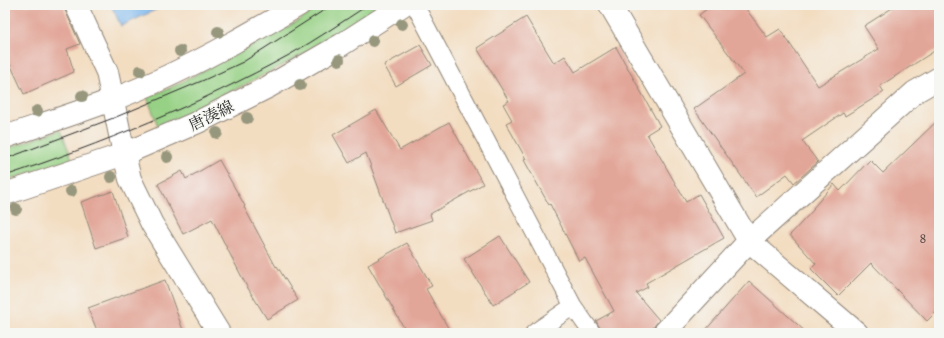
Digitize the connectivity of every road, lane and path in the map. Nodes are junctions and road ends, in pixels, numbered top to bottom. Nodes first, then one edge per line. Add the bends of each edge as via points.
1 (76, 5) edge
2 (299, 5) edge
3 (403, 5) edge
4 (415, 5) edge
5 (610, 5) edge
6 (939, 78) edge
7 (112, 100) junction
8 (5, 137) edge
9 (124, 154) junction
10 (5, 194) edge
11 (750, 241) junction
12 (573, 306) junction
13 (219, 333) edge
14 (534, 333) edge
15 (592, 333) edge
16 (664, 333) edge
17 (857, 333) edge

1 - 7 street via 107,72
2 - 7 street via 168,76
3 - 9 street, 唐湊線 via 341,46 268,87 198,122
4 - 12 lane
5 - 11 street
6 - 11 street via 915,92
7 - 8 street
7 - 9 street
9 - 10 street, 唐湊線
9 - 13 street via 130,179 152,224
11 - 16 street
11 - 17 street
12 - 14 lane
12 - 15 lane

